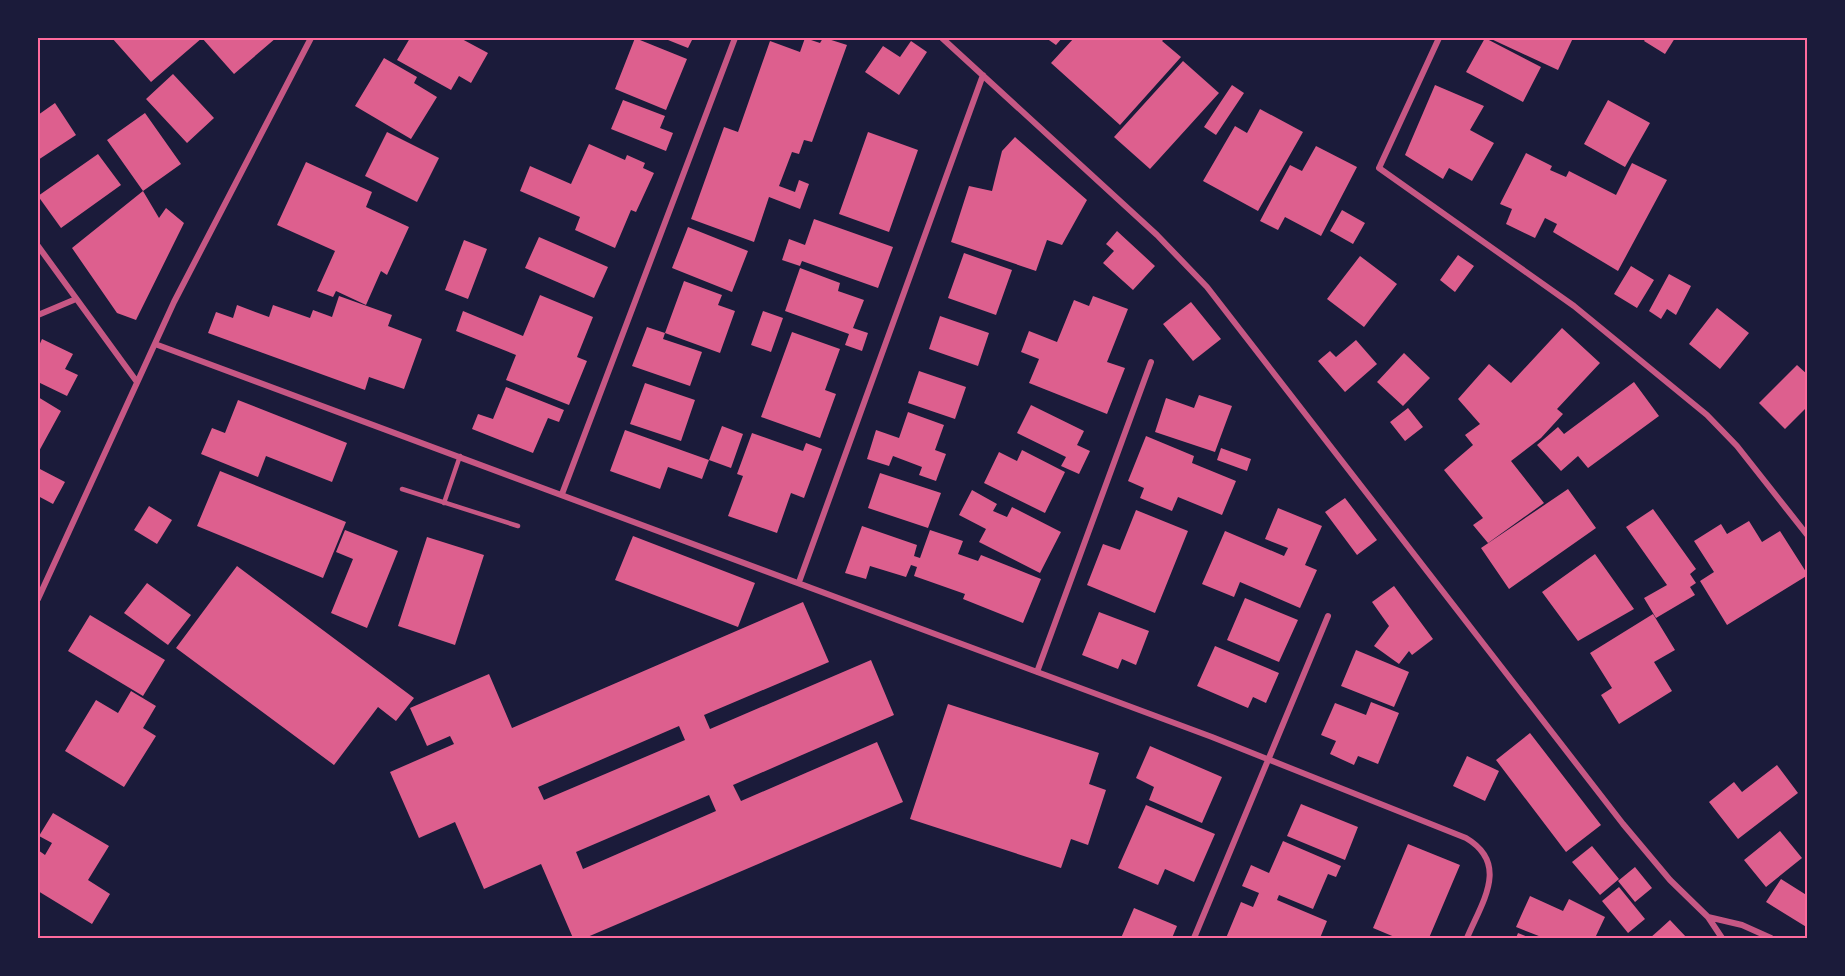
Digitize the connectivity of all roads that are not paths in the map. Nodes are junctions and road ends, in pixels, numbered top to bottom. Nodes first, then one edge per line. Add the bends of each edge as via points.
1 (311, 38) edge
2 (735, 38) edge
3 (942, 38) edge
4 (1439, 38) edge
5 (983, 75) junction
6 (38, 246) edge
7 (76, 299) junction
8 (38, 315) edge
9 (155, 344) junction
10 (1151, 362) dead end
11 (137, 382) junction
12 (460, 456) junction
13 (402, 489) dead end
14 (562, 494) junction
15 (444, 503) junction
16 (518, 526) dead end
17 (1808, 536) edge
18 (800, 582) junction
19 (38, 599) edge
20 (1328, 616) dead end
21 (1037, 672) junction
22 (1269, 759) junction
23 (1708, 917) junction
24 (1194, 939) edge
25 (1467, 939) edge
26 (1722, 939) edge
27 (1771, 939) edge

1 - 9 street
2 - 14 street
3 - 5 street
4 - 17 street via 1379,168 1575,306 1707,415 1737,446
5 - 18 street
5 - 23 street via 1157,235 1207,287 1646,852
6 - 7 street
7 - 8 street
7 - 11 street
9 - 11 street
9 - 12 street
10 - 21 street
11 - 19 street
12 - 14 street
12 - 15 lane
13 - 15 lane
14 - 18 street
15 - 16 lane
18 - 21 street
20 - 22 street
21 - 22 street
22 - 24 street
22 - 25 street via 1478,846 1487,858 1490,874
23 - 26 street
23 - 27 street via 1742,925

